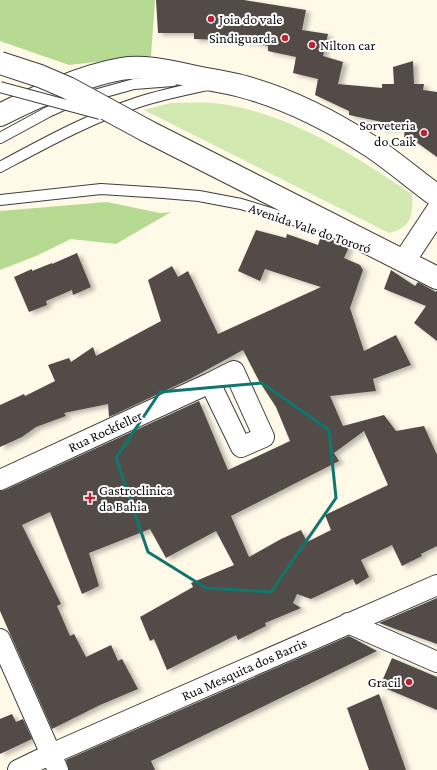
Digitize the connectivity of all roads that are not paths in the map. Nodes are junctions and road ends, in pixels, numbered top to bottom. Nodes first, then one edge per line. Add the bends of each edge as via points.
1 (0, 63) edge
2 (219, 82) junction
3 (0, 87) edge
4 (0, 115) edge
5 (138, 126) junction
6 (0, 138) edge
7 (0, 167) edge
8 (437, 196) edge
9 (0, 200) edge
10 (437, 212) edge
11 (404, 261) junction
12 (437, 278) edge
13 (210, 383) dead end
14 (0, 480) edge
15 (437, 584) edge
16 (348, 623) junction
17 (0, 639) edge
18 (437, 662) edge
19 (55, 762) edge
20 (18, 770) edge

1 - 5 street, Avenida Vale do Tororó, bridge via 68,88
2 - 4 street via 175,72 122,69 92,76
2 - 6 lane via 159,81 111,89 48,112
2 - 7 lane via 140,102 108,114
2 - 8 street via 267,95 330,122 372,148
3 - 5 lane, bridge
5 - 11 street, Avenida Vale do Tororó
9 - 11 lane, Avenida Vale do Tororó via 101,190 199,196 242,204 299,221
10 - 11 street
11 - 12 street, Avenida Vale do Tororó
13 - 14 street, Rua Rockfeller
15 - 16 street, Rua Mesquita dos Barris
16 - 18 street
16 - 19 street, Rua Mesquita dos Barris
17 - 19 street
19 - 20 street, Rua Mesquita dos Barris

